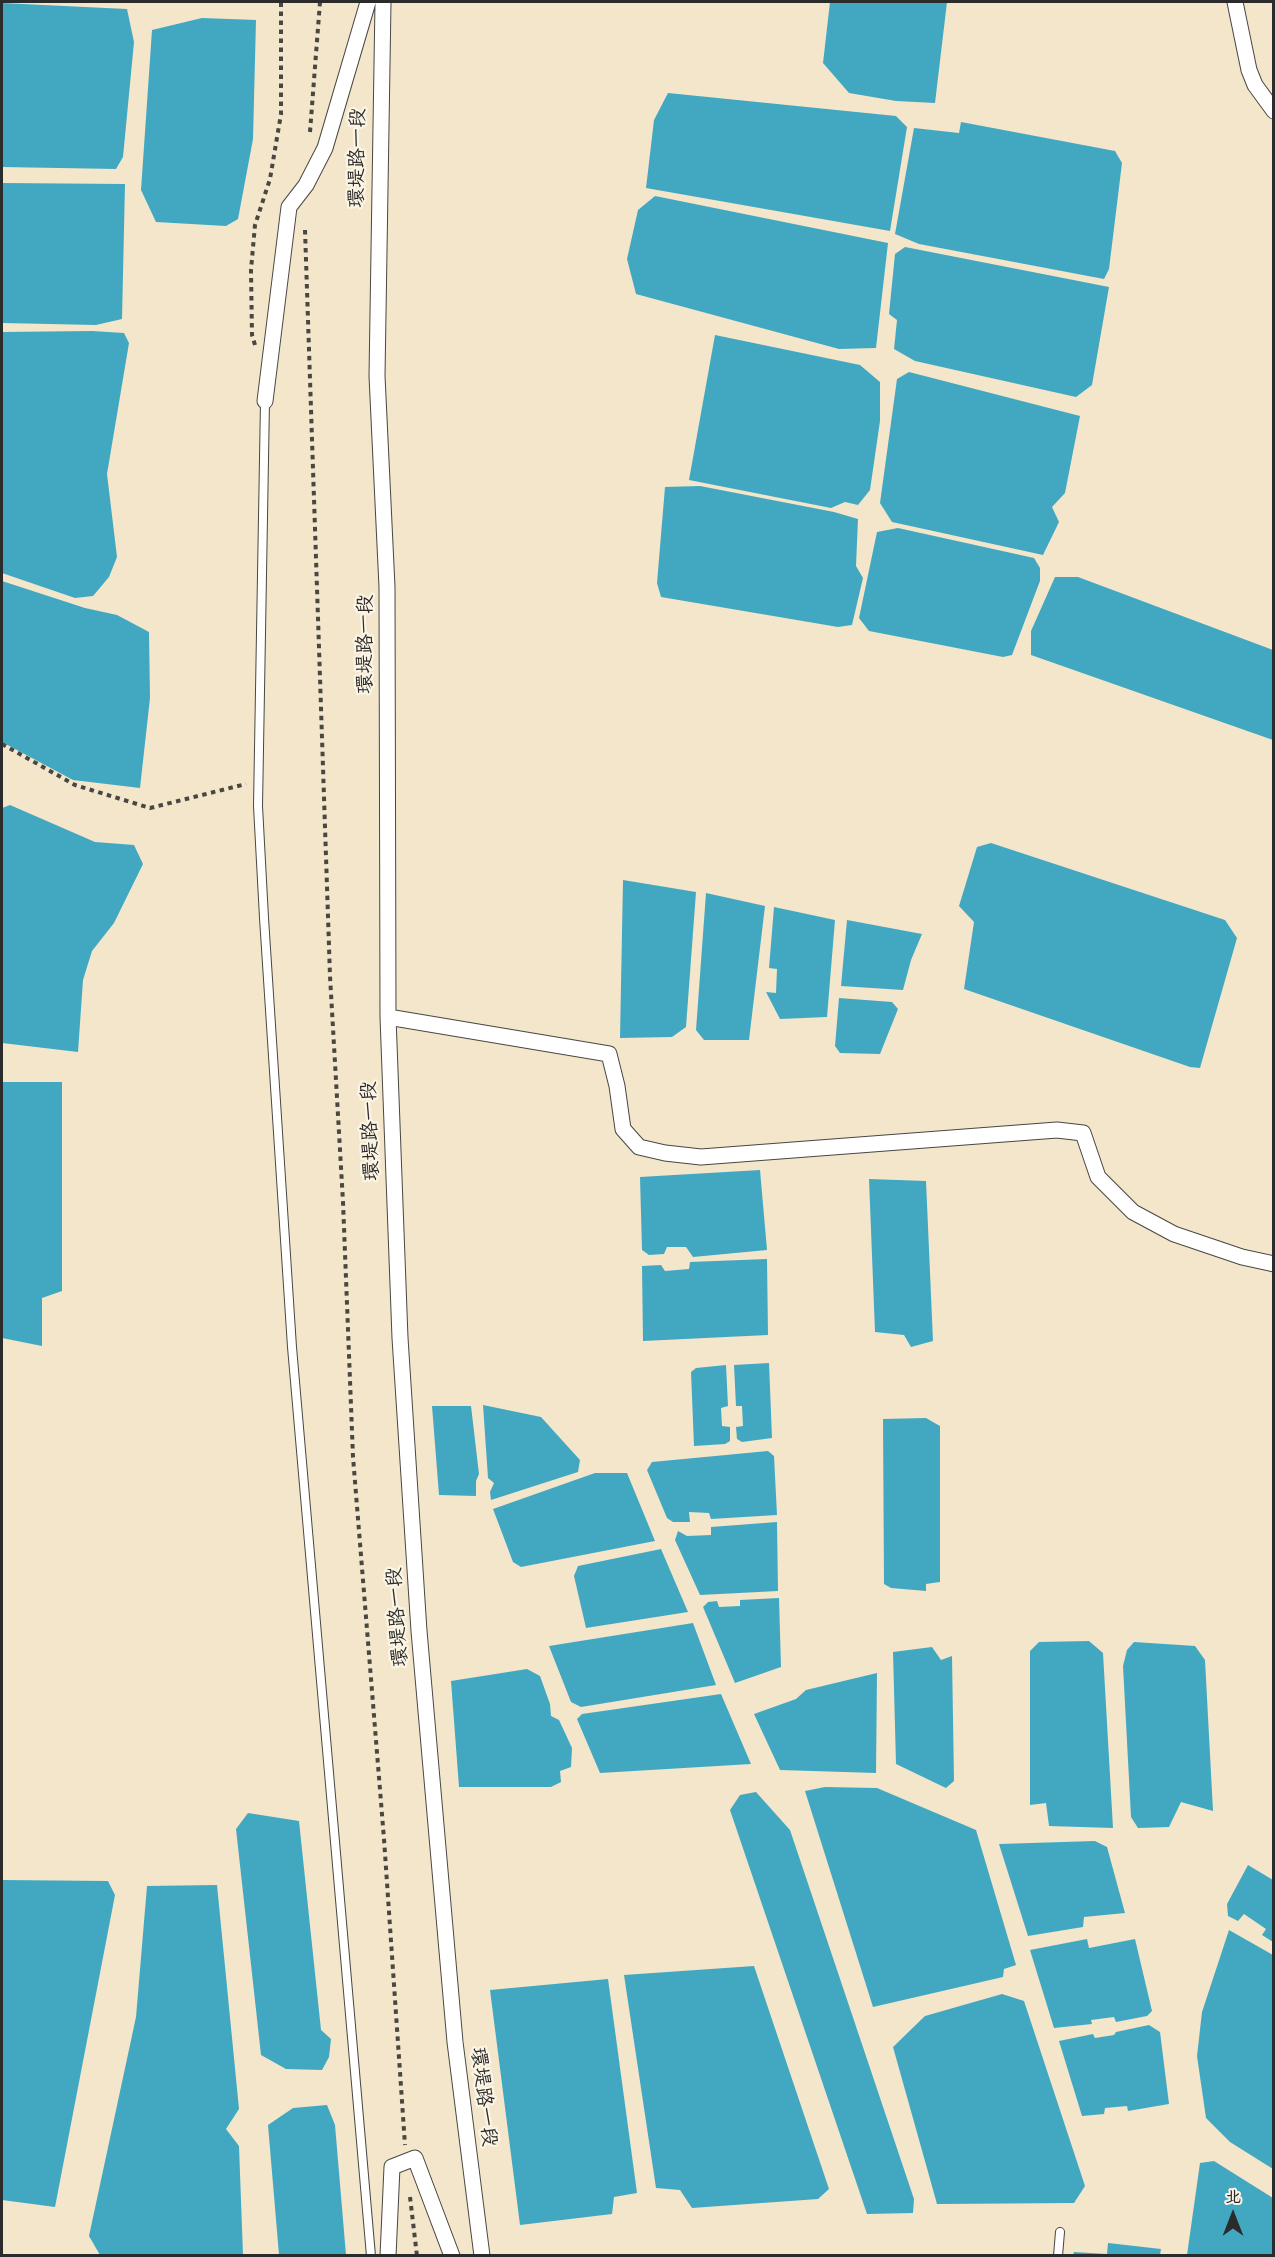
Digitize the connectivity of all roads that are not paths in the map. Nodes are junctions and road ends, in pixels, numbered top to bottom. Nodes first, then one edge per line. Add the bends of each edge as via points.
1 (368, 2) edge
2 (383, 2) edge
3 (1235, 2) edge
4 (1274, 111) edge
5 (265, 401) joint
6 (388, 1017) junction
7 (1274, 1264) edge
8 (1060, 2232) dead end
9 (371, 2256) edge
10 (388, 2256) edge
11 (452, 2256) edge
12 (482, 2256) edge
13 (1058, 2256) edge

1 - 5 street via 325,148 290,207
2 - 6 street, 環堤路一段 via 377,376 387,586
3 - 4 street via 1249,70
5 - 9 lane via 259,781 264,918 292,1347
6 - 7 street via 609,1054 623,1129 639,1147 665,1153 701,1156 1057,1130 1083,1132 1098,1177 1133,1212 1174,1234
6 - 12 street, 環堤路一段 via 400,1338 419,1631 454,2042
8 - 13 lane
10 - 11 street via 392,2167 415,2158

